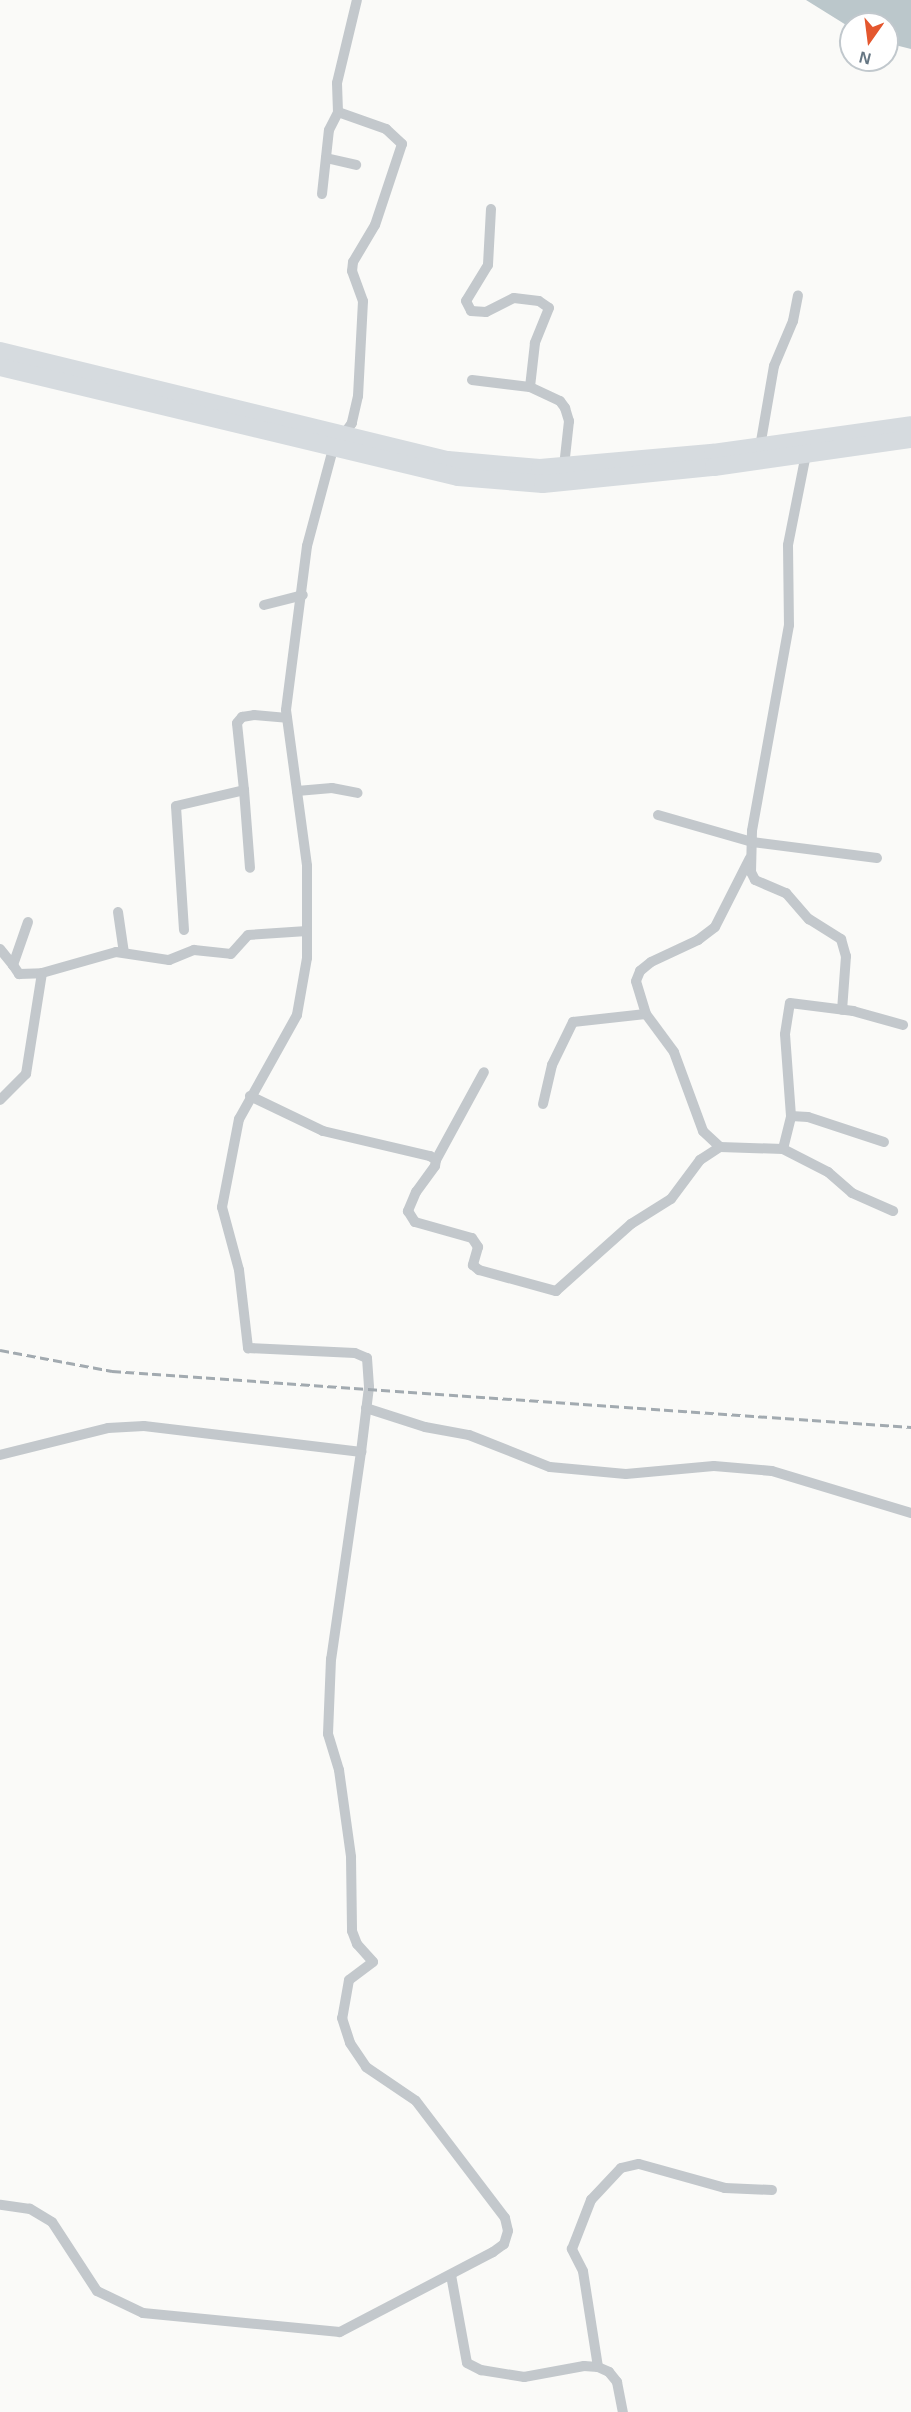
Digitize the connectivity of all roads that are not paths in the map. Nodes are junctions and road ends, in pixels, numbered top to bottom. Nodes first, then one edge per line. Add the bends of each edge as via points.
1 (357, 0) edge
2 (338, 112) junction
3 (326, 158) junction
4 (356, 165) dead end
5 (321, 194) dead end
6 (491, 209) dead end
7 (798, 295) dead end
8 (0, 351) edge
9 (0, 367) edge
10 (472, 380) dead end
11 (530, 387) junction
12 (911, 425) edge
13 (911, 439) edge
14 (338, 442) junction
15 (760, 447) junction
16 (806, 454) junction
17 (564, 466) junction
18 (303, 595) junction
19 (264, 605) dead end
20 (287, 718) junction
21 (244, 789) junction
22 (297, 791) junction
23 (358, 793) dead end
24 (658, 815) dead end
25 (753, 847) junction
26 (877, 858) dead end
27 (250, 867) dead end
28 (118, 912) dead end
29 (28, 922) dead end
30 (184, 930) dead end
31 (307, 931) junction
32 (0, 949) edge
33 (124, 953) junction
34 (13, 965) junction
35 (42, 973) junction
36 (842, 1011) junction
37 (646, 1014) junction
38 (903, 1025) dead end
39 (484, 1072) dead end
40 (250, 1096) junction
41 (0, 1100) edge
42 (543, 1104) dead end
43 (790, 1116) junction
44 (884, 1142) dead end
45 (720, 1147) junction
46 (783, 1149) junction
47 (436, 1160) junction
48 (893, 1210) dead end
49 (366, 1408) junction
50 (361, 1452) junction
51 (0, 1455) edge
52 (911, 1513) edge
53 (771, 2190) dead end
54 (0, 2205) edge
55 (451, 2275) junction
56 (598, 2367) junction
57 (623, 2412) edge

1 - 2 street via 337,83
2 - 3 street via 329,130
2 - 14 street via 386,129 402,144 375,225 353,262 363,301 358,396 352,423
3 - 4 street
3 - 5 street
6 - 11 street via 488,265 466,301 471,311 486,312 514,298 539,301 549,308 535,343
7 - 15 street via 793,321 774,366
8 - 14 highway
9 - 14 highway
10 - 11 street
11 - 17 street via 560,401 565,408 569,421
12 - 15 highway
13 - 16 highway
14 - 16 highway via 458,477 543,484
14 - 17 highway via 448,460
14 - 18 street via 307,546
15 - 17 highway
16 - 25 street via 788,545 789,625
18 - 19 street
18 - 20 street
20 - 21 street via 254,715 242,717 237,723
20 - 22 street
21 - 27 street
21 - 30 street via 176,806
22 - 23 street via 332,788
22 - 31 street via 307,866
24 - 25 street
25 - 26 street
25 - 36 street via 751,872 755,880 786,893 809,919 841,939 846,956
25 - 37 street via 715,927 640,971 636,981
28 - 33 street
29 - 34 street
31 - 33 street via 248,935 231,954 194,950 169,960
31 - 40 street via 297,1015
32 - 34 street
33 - 35 street
34 - 35 street via 19,974
35 - 41 street via 26,1074
36 - 38 street
36 - 43 street via 790,1003 785,1034
37 - 42 street via 573,1022 552,1065
37 - 45 street via 674,1052 703,1131
39 - 47 street
40 - 47 street via 323,1131
40 - 49 street via 239,1119 222,1207 239,1270 248,1348 363,1355 370,1372
43 - 44 street via 808,1117
43 - 46 street
45 - 46 street
45 - 47 street via 700,1160 671,1199 632,1224 556,1291 479,1270 473,1265 478,1247 473,1239 414,1222 408,1211
46 - 48 street via 828,1172 852,1193
49 - 50 street
49 - 52 street via 424,1427 469,1436 550,1467 626,1474 714,1466 772,1471
50 - 51 street via 144,1426 108,1428
50 - 55 street via 331,1659 328,1734 339,1770 351,1857 352,1931 357,1944 373,1962 350,1980 342,2018 350,2043 366,2067 416,2101 505,2217 508,2231 504,2244
53 - 56 street via 725,2188 639,2164 621,2169 591,2200 572,2249 583,2271
54 - 55 street via 30,2210 52,2222 97,2291 142,2313 340,2332
55 - 56 street via 467,2363 481,2370 524,2377
56 - 57 street via 617,2382

